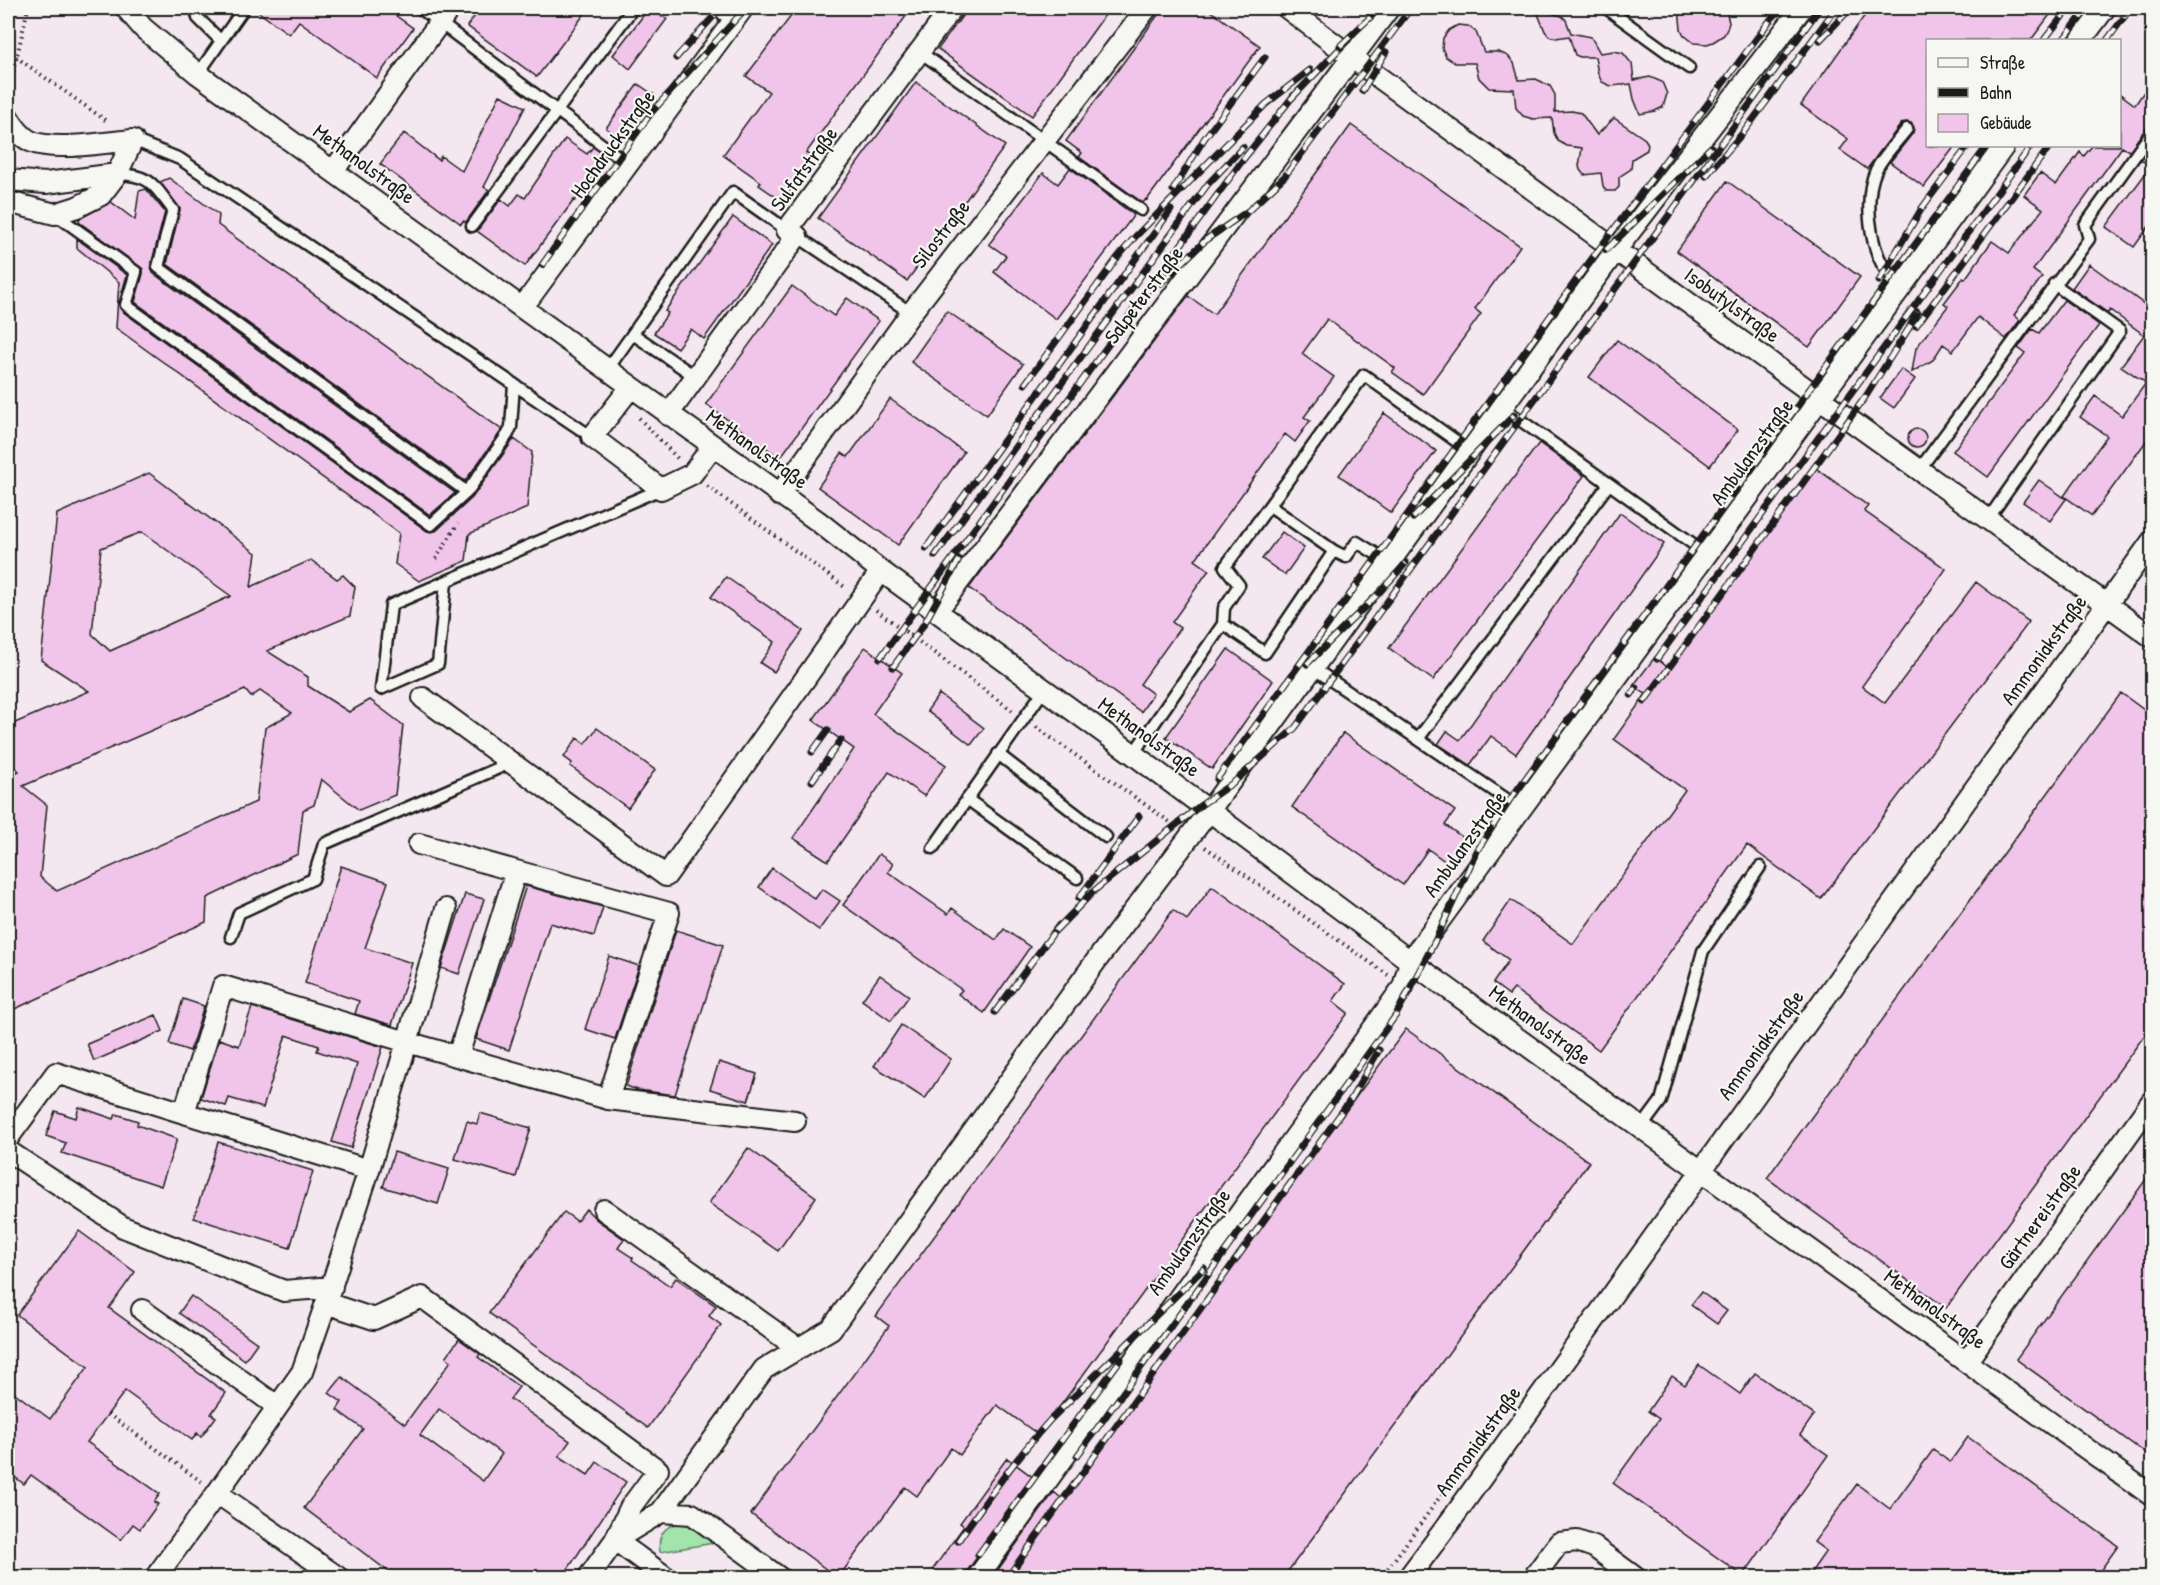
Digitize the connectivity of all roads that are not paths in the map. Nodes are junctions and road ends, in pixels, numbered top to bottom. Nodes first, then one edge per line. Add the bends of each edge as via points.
1 (126, 8) edge
2 (196, 8) edge
3 (244, 8) edge
4 (420, 8) edge
5 (633, 8) edge
6 (715, 8) edge
7 (952, 8) edge
8 (1147, 8) edge
9 (1287, 8) edge
10 (1389, 8) edge
11 (1606, 8) edge
12 (1802, 8) edge
13 (2105, 8) edge
14 (445, 14) edge
15 (737, 15) edge
16 (2082, 39) edge
17 (220, 40) junction
18 (920, 52) junction
19 (1353, 58) junction
20 (1689, 68) dead end
21 (198, 74) junction
22 (557, 110) junction
23 (8, 117) edge
24 (1907, 129) dead end
25 (2152, 132) edge
26 (134, 140) junction
27 (1044, 141) junction
28 (2003, 147) edge
29 (628, 164) junction
30 (334, 170) junction
31 (117, 174) junction
32 (8, 180) edge
33 (8, 202) edge
34 (1141, 210) dead end
35 (55, 214) junction
36 (472, 226) dead end
37 (792, 233) junction
38 (1616, 250) junction
39 (1902, 284) junction
40 (2054, 284) junction
41 (522, 309) junction
42 (911, 313) junction
43 (633, 334) junction
44 (607, 370) junction
45 (696, 377) junction
46 (514, 384) junction
47 (626, 394) junction
48 (1820, 399) junction
49 (1502, 407) junction
50 (668, 415) junction
51 (592, 437) junction
52 (712, 447) junction
53 (1470, 451) junction
54 (1920, 470) junction
55 (1609, 484) junction
56 (661, 489) junction
57 (467, 492) junction
58 (779, 495) junction
59 (1270, 506) junction
60 (1988, 519) junction
61 (2152, 541) edge
62 (1334, 551) junction
63 (1707, 554) junction
64 (1389, 562) junction
65 (881, 571) junction
66 (446, 582) junction
67 (2107, 603) junction
68 (937, 611) junction
69 (1223, 624) junction
70 (2152, 637) edge
71 (1313, 668) junction
72 (1044, 690) junction
73 (423, 698) dead end
74 (1418, 739) junction
75 (998, 754) junction
76 (1132, 754) junction
77 (510, 763) junction
78 (967, 799) junction
79 (1521, 809) junction
80 (1209, 811) junction
81 (1106, 837) dead end
82 (419, 844) dead end
83 (933, 848) dead end
84 (1760, 867) dead end
85 (516, 871) junction
86 (1077, 878) dead end
87 (446, 909) dead end
88 (231, 937) dead end
89 (1410, 961) junction
90 (407, 1042) junction
91 (458, 1056) junction
92 (608, 1099) junction
93 (2152, 1101) edge
94 (184, 1113) junction
95 (795, 1121) dead end
96 (1641, 1128) junction
97 (8, 1138) edge
98 (8, 1151) edge
99 (369, 1170) junction
100 (1701, 1171) junction
101 (604, 1210) dead end
102 (329, 1295) junction
103 (142, 1310) dead end
104 (798, 1348) junction
105 (1967, 1361) junction
106 (277, 1406) junction
107 (217, 1493) junction
108 (2152, 1496) edge
109 (661, 1512) junction
110 (615, 1540) junction
111 (155, 1578) edge
112 (339, 1578) edge
113 (588, 1578) edge
114 (667, 1578) edge
115 (780, 1578) edge
116 (977, 1578) edge
117 (1408, 1578) edge
118 (1533, 1578) edge
119 (1636, 1578) edge

1 - 21 street, Methanolstraße via 143,28
2 - 17 lane via 198,18
3 - 17 lane
4 - 14 lane
5 - 22 lane
6 - 15 lane
7 - 18 street, Sulfatstraße
8 - 27 street, Silostraße
9 - 19 street, Isobutylstraße
10 - 19 street, Salpeterstraße
11 - 20 lane
12 - 38 street
13 - 16 street
14 - 22 lane
14 - 30 street
15 - 29 street, Hochdruckstraße
17 - 21 lane
18 - 27 lane
18 - 37 street, Sulfatstraße
19 - 38 street, Isobutylstraße
19 - 68 street, Salpeterstraße
21 - 30 street, Methanolstraße
22 - 29 lane
22 - 36 lane
23 - 26 street via 15,130 31,141 54,146
24 - 39 lane via 1877,169 1869,190 1868,209 1885,270
25 - 40 lane via 2085,225 2089,239
26 - 31 street
26 - 46 lane via 180,159
27 - 34 lane
27 - 42 street, Silostraße
28 - 39 street, Ambulanzstraße
29 - 41 street, Hochdruckstraße
30 - 41 street, Methanolstraße
31 - 32 street via 46,183
31 - 35 street via 101,195
31 - 57 lane via 147,179 172,210 158,267
33 - 35 street
35 - 57 lane via 136,272 126,305 431,525
37 - 42 lane
37 - 43 lane via 733,192
37 - 45 street, Sulfatstraße
38 - 48 street, Isobutylstraße
38 - 49 street
39 - 48 street, Ambulanzstraße
40 - 54 lane
40 - 60 lane via 2120,332
41 - 44 street, Methanolstraße
42 - 58 street, Silostraße
43 - 44 lane
43 - 45 lane
44 - 47 street, Methanolstraße
45 - 50 street, Sulfatstraße
46 - 51 lane
46 - 57 lane via 508,435
47 - 50 street, Methanolstraße
47 - 51 street
48 - 54 street, Isobutylstraße
48 - 63 street, Ambulanzstraße
49 - 53 street
49 - 55 lane
50 - 52 street, Methanolstraße
51 - 56 street
52 - 56 street via 692,474
52 - 58 street, Methanolstraße
53 - 59 lane via 1364,375
53 - 64 street
54 - 60 street, Isobutylstraße
55 - 63 lane
55 - 74 lane
56 - 66 lane
58 - 65 street, Methanolstraße
59 - 62 lane
59 - 69 lane via 1225,567 1239,585 1224,608
60 - 67 street, Isobutylstraße
61 - 67 street, Ammoniakstraße
62 - 64 lane via 1346,557 1358,542
62 - 69 lane via 1265,653
63 - 79 street, Ambulanzstraße
64 - 71 street
65 - 68 street, Methanolstraße
65 - 77 street via 666,876
66 - 66 lane via 391,605 381,688 438,664
67 - 70 street, Isobutylstraße
67 - 100 street, Ammoniakstraße
68 - 72 street, Methanolstraße
69 - 76 lane
71 - 74 lane
71 - 80 street
72 - 75 lane
72 - 76 street, Methanolstraße
73 - 77 street
74 - 79 lane
75 - 78 lane
75 - 81 lane
76 - 80 street, Methanolstraße
77 - 88 lane via 324,844 313,879 239,913
78 - 83 lane
78 - 86 lane
79 - 89 street, Ambulanzstraße
80 - 89 street, Methanolstraße
80 - 104 street via 831,1329
82 - 85 street
84 - 96 lane via 1703,951 1662,1101
85 - 91 street
85 - 92 street via 669,913
87 - 90 street
89 - 96 street, Methanolstraße
89 - 116 street, Ambulanzstraße via 1403,987
90 - 91 street
90 - 94 street via 223,986
90 - 99 street
91 - 92 street
92 - 95 street
93 - 105 street, Gärtnereistraße
94 - 97 street via 56,1073
94 - 99 street
96 - 100 street, Methanolstraße
98 - 102 street via 123,1227 284,1292
99 - 102 street
100 - 105 street, Methanolstraße
100 - 117 street, Ammoniakstraße
101 - 104 street
102 - 106 street via 302,1372
102 - 110 street via 374,1318 422,1297 658,1470 630,1508
103 - 106 street
104 - 109 street via 764,1369
105 - 108 street, Methanolstraße
106 - 107 street
107 - 111 street
107 - 112 street
109 - 110 street
109 - 115 street via 692,1514
110 - 113 street
110 - 114 street
118 - 119 street via 1559,1543 1576,1541 1594,1547

